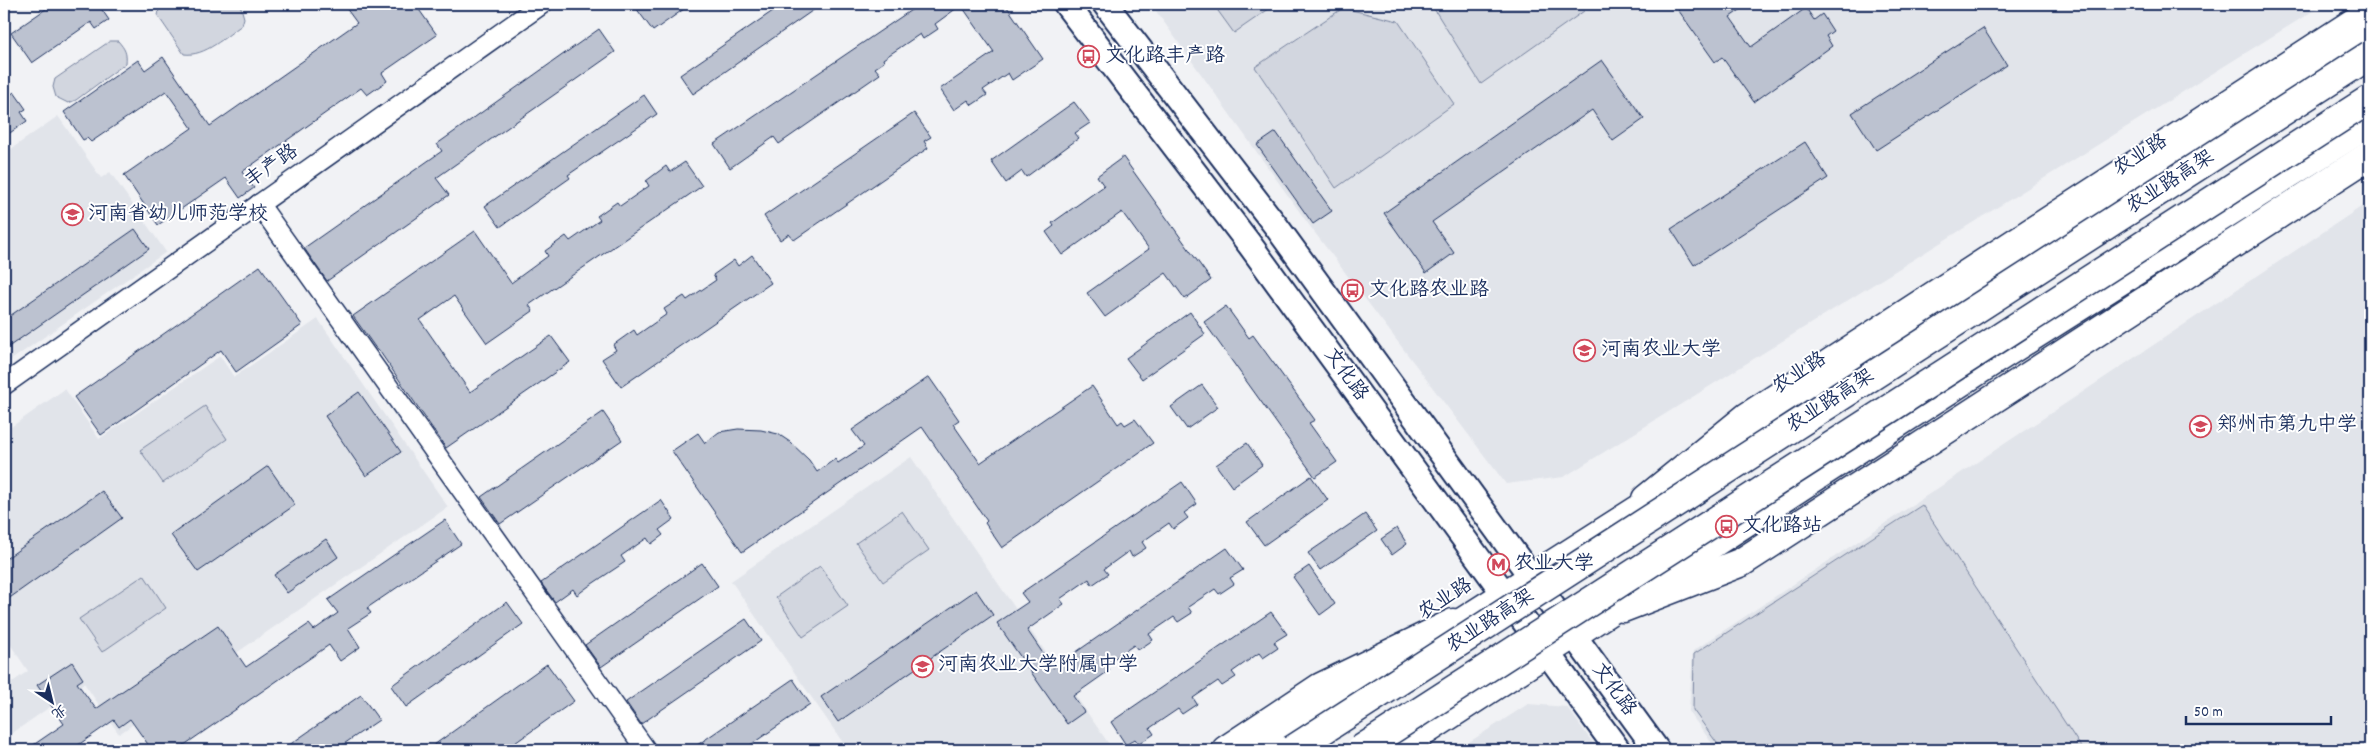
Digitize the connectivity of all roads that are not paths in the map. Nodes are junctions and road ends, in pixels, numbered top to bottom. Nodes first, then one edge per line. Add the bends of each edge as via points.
1 (542, 4) edge
2 (1066, 4) edge
3 (1105, 4) edge
4 (2370, 12) edge
5 (2370, 35) edge
6 (2370, 55) edge
7 (2370, 99) edge
8 (2370, 128) edge
9 (2370, 155) edge
10 (259, 204) junction
11 (4, 385) edge
12 (1646, 500) junction
13 (1529, 574) junction
14 (1503, 591) junction
15 (1623, 608) junction
16 (1453, 623) junction
17 (1576, 638) junction
18 (1549, 656) junction
19 (646, 750) edge
20 (1226, 750) edge
21 (1254, 750) edge
22 (1292, 750) edge
23 (1360, 750) edge
24 (1404, 750) edge
25 (1618, 750) edge
26 (1657, 750) edge

1 - 10 street, 丰产路
2 - 14 main road, 文化路 via 1250,245
3 - 13 main road, 文化路 via 1276,226
4 - 12 highway via 1747,417
5 - 12 street, 农业路
6 - 22 highway, 农业路高架, bridge
7 - 23 highway, 农业路高架, bridge
8 - 15 street via 1995,365
9 - 15 highway via 1742,562
10 - 11 street, 丰产路
10 - 19 street
12 - 13 street, 农业路
13 - 14 street, 农业路
13 - 17 main road, 文化路
14 - 16 street, 农业路
14 - 18 main road, 文化路
15 - 17 street
16 - 20 highway via 1321,687
16 - 21 street, 农业路
17 - 18 street
17 - 26 main road, 文化路
18 - 24 street
18 - 25 main road, 文化路

